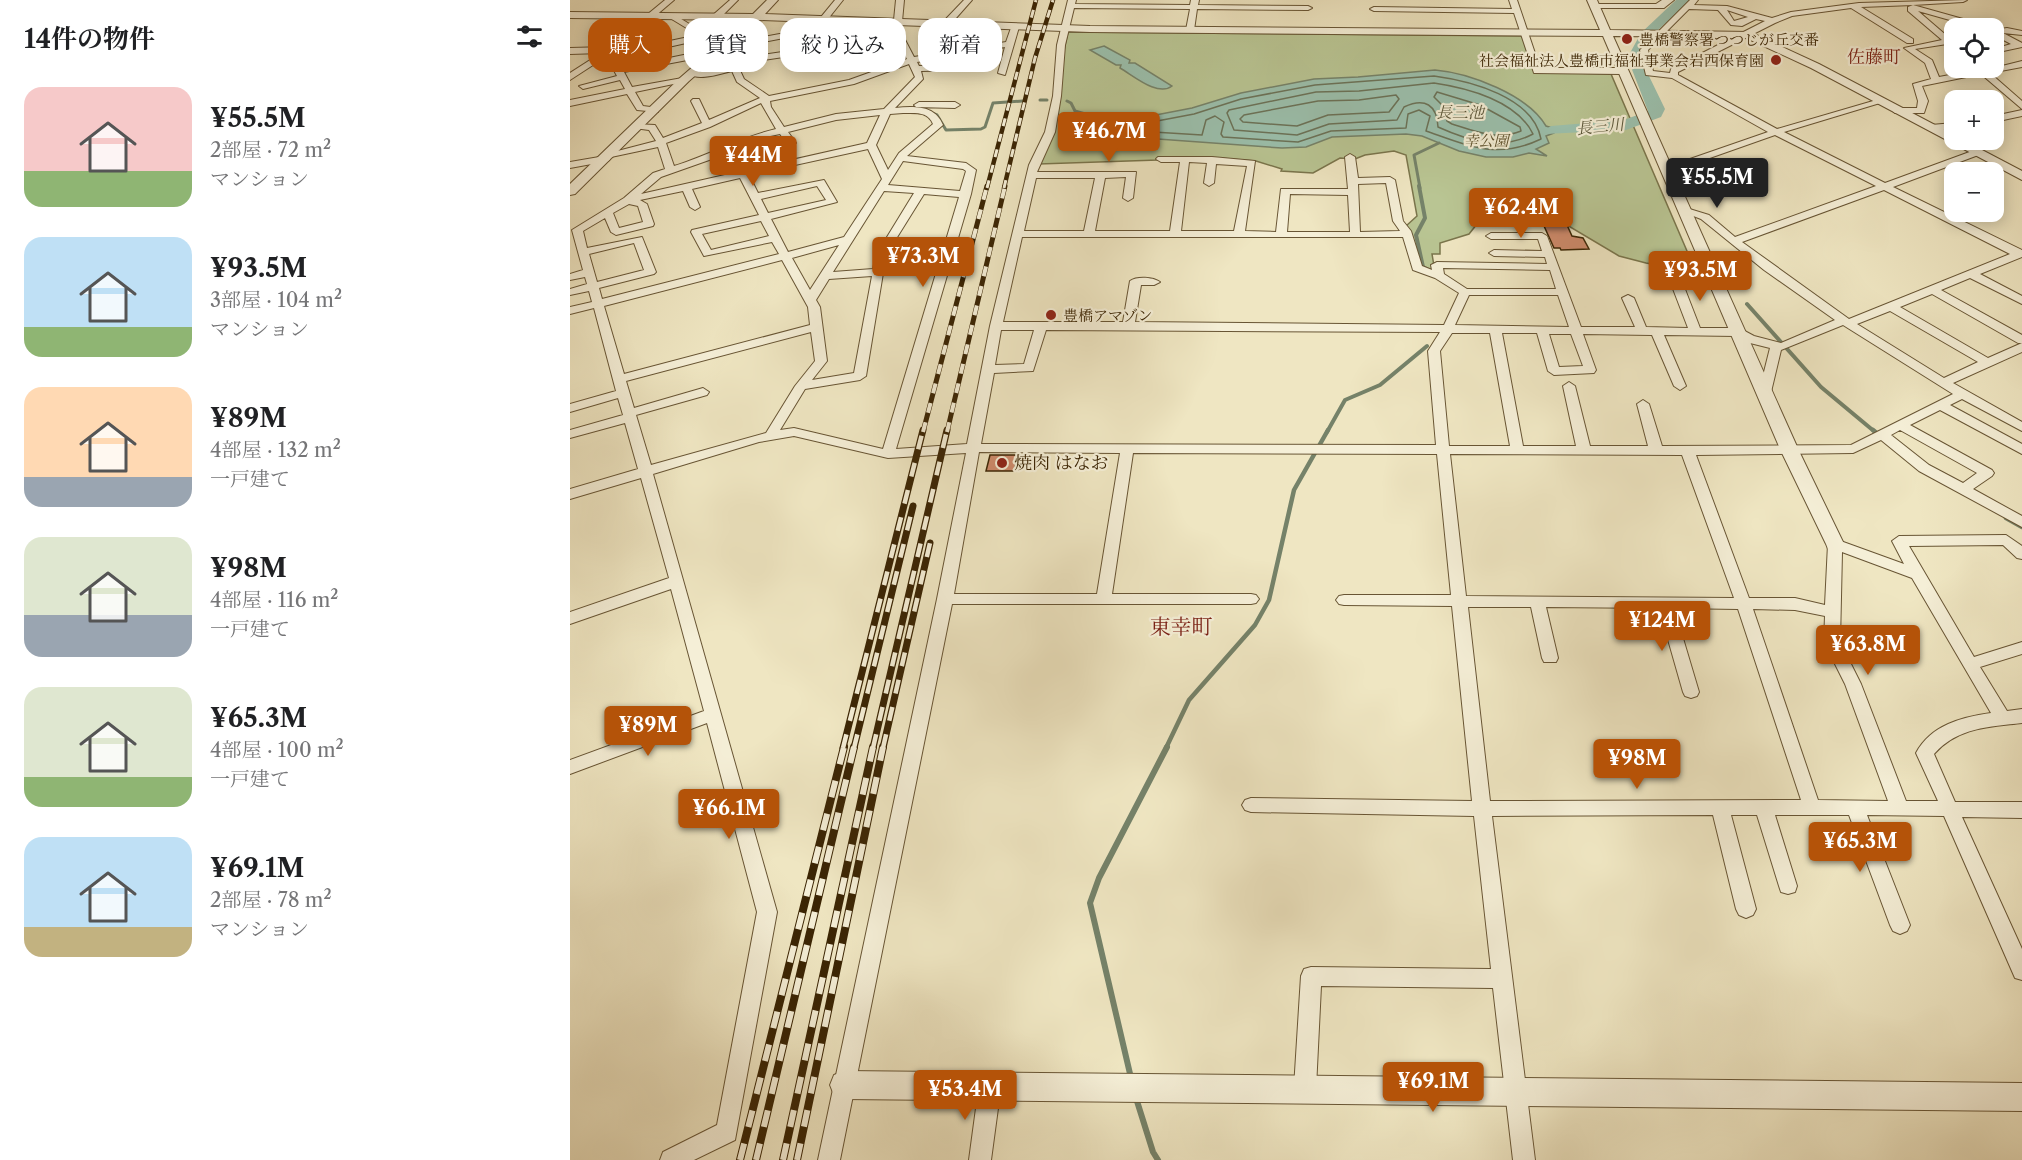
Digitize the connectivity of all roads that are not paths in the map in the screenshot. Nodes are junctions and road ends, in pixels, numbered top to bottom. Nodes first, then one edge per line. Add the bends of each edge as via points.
1 (670, 0) edge
2 (734, 0) edge
3 (772, 0) edge
4 (839, 0) edge
5 (900, 0) edge
6 (969, 0) edge
7 (1513, 0) edge
8 (1694, 0) edge
9 (1736, 0) edge
10 (1814, 0) edge
11 (1874, 0) edge
12 (1964, 0) edge
13 (1662, 2) edge
14 (1071, 3) edge
15 (1594, 3) edge
16 (1194, 4) edge
17 (1308, 4) edge
18 (1884, 4) junction
19 (1906, 4) junction
20 (1374, 5) edge
21 (1853, 6) junction
22 (1686, 7) junction
23 (1724, 8) junction
24 (1835, 8) junction
25 (1517, 11) junction
26 (570, 15) edge
27 (652, 15) junction
28 (673, 16) junction
29 (716, 16) junction
30 (1755, 16) junction
31 (754, 17) junction
32 (649, 18) edge
33 (780, 18) edge
34 (823, 18) edge
35 (899, 18) edge
36 (952, 18) edge
37 (1952, 18) edge
38 (1772, 21) junction
39 (684, 23) edge
40 (1929, 24) junction
41 (1002, 26) edge
42 (1917, 26) dead end
43 (1015, 27) junction
44 (1066, 29) junction
45 (1905, 29) dead end
46 (1190, 30) junction
47 (2004, 30) edge
48 (1306, 31) junction
49 (1374, 31) junction
50 (1893, 31) junction
51 (1524, 32) junction
52 (1606, 33) junction
53 (2022, 33) edge
54 (1658, 34) junction
55 (1746, 34) junction
56 (780, 36) edge
57 (775, 37) junction
58 (2004, 37) edge
59 (768, 38) edge
60 (1944, 38) edge
61 (1910, 41) dead end
62 (906, 44) edge
63 (1010, 44) junction
64 (1002, 45) edge
65 (1944, 45) edge
66 (2004, 49) edge
67 (780, 50) edge
68 (570, 51) edge
69 (588, 51) edge
70 (684, 58) edge
71 (918, 63) edge
72 (915, 64) junction
73 (918, 64) edge
74 (2022, 64) edge
75 (588, 66) joint
76 (906, 66) edge
77 (570, 67) edge
78 (2004, 67) edge
79 (1621, 70) junction
80 (694, 72) edge
81 (711, 72) edge
82 (737, 72) edge
83 (876, 72) edge
84 (1002, 73) dead end
85 (620, 74) junction
86 (1674, 76) junction
87 (570, 77) edge
88 (689, 77) junction
89 (1945, 78) edge
90 (1990, 78) edge
91 (1936, 80) junction
92 (582, 86) dead end
93 (2022, 89) edge
94 (630, 91) junction
95 (2006, 92) junction
96 (765, 99) junction
97 (696, 101) dead end
98 (1877, 101) junction
99 (570, 104) edge
100 (955, 105) dead end
101 (2022, 106) edge
102 (889, 109) junction
103 (655, 110) junction
104 (1898, 111) junction
105 (2022, 113) edge
106 (2004, 117) edge
107 (706, 125) junction
108 (638, 126) junction
109 (1944, 127) edge
110 (1931, 128) junction
111 (782, 130) junction
112 (1776, 132) junction
113 (661, 142) junction
114 (791, 143) dead end
115 (871, 145) junction
116 (731, 148) junction
117 (1978, 152) junction
118 (608, 157) junction
119 (900, 158) junction
120 (1350, 158) dead end
121 (1161, 159) dead end
122 (1185, 159) junction
123 (1212, 160) junction
124 (570, 165) edge
125 (670, 170) junction
126 (1667, 170) junction
127 (744, 174) junction
128 (1032, 175) junction
129 (1101, 175) junction
130 (2022, 176) edge
131 (886, 177) junction
132 (1209, 183) dead end
133 (1883, 186) junction
134 (686, 187) junction
135 (1353, 187) junction
136 (881, 188) junction
137 (570, 191) edge
138 (921, 191) junction
139 (966, 194) junction
140 (756, 198) junction
141 (1128, 198) dead end
142 (628, 200) junction
143 (695, 207) dead end
144 (1683, 210) junction
145 (607, 212) junction
146 (765, 216) junction
147 (574, 228) edge
148 (1018, 234) junction
149 (1089, 234) junction
150 (1175, 234) junction
151 (1239, 234) junction
152 (1407, 234) junction
153 (1281, 235) junction
154 (1355, 235) junction
155 (1491, 236) dead end
156 (775, 238) junction
157 (847, 240) junction
158 (1734, 240) junction
159 (584, 253) junction
160 (1494, 253) dead end
161 (1549, 254) junction
162 (786, 257) junction
163 (2018, 257) edge
164 (570, 258) edge
165 (1554, 267) junction
166 (590, 272) junction
167 (878, 272) junction
168 (1971, 274) junction
169 (825, 276) junction
170 (1439, 276) junction
171 (570, 277) edge
172 (1716, 281) junction
173 (1154, 282) dead end
174 (594, 286) junction
175 (1933, 290) junction
176 (570, 292) edge
177 (1465, 292) junction
178 (1563, 292) junction
179 (1628, 298) dead end
180 (810, 300) junction
181 (2022, 301) edge
182 (599, 303) junction
183 (1892, 307) junction
184 (570, 311) edge
185 (1846, 322) junction
186 (996, 326) junction
187 (1041, 326) junction
188 (1128, 326) junction
189 (817, 327) junction
190 (1447, 329) junction
191 (1495, 330) junction
192 (1542, 330) junction
193 (1578, 330) junction
194 (1642, 331) junction
195 (1656, 331) junction
196 (1696, 332) junction
197 (1739, 332) junction
198 (2022, 340) edge
199 (1776, 346) junction
200 (2022, 347) edge
201 (1988, 363) junction
202 (988, 369) junction
203 (621, 379) junction
204 (1943, 383) junction
205 (801, 386) junction
206 (1569, 386) dead end
207 (1680, 386) dead end
208 (625, 392) junction
209 (703, 392) dead end
210 (1765, 392) junction
211 (1962, 394) junction
212 (1643, 404) dead end
213 (1941, 406) junction
214 (570, 408) edge
215 (630, 415) junction
216 (1902, 426) junction
217 (2022, 427) edge
218 (570, 434) edge
219 (1882, 434) junction
220 (770, 436) junction
221 (972, 448) junction
222 (1127, 448) junction
223 (1443, 448) junction
224 (1517, 449) junction
225 (1584, 450) junction
226 (1656, 450) junction
227 (1687, 450) junction
228 (2022, 450) edge
229 (1790, 451) junction
230 (888, 454) junction
231 (647, 470) junction
232 (1964, 489) junction
233 (570, 494) edge
234 (2022, 522) edge
235 (1835, 544) junction
236 (2022, 554) edge
237 (1917, 574) junction
238 (677, 581) junction
239 (945, 599) junction
240 (1104, 599) junction
241 (1251, 599) dead end
242 (1344, 600) dead end
243 (1461, 601) junction
244 (1537, 602) junction
245 (1665, 603) junction
246 (1744, 604) junction
247 (1833, 612) junction
248 (570, 618) edge
249 (2022, 648) edge
250 (1550, 658) dead end
251 (1970, 664) junction
252 (1690, 692) dead end
253 (713, 714) junction
254 (2022, 716) edge
255 (2003, 719) junction
256 (570, 767) edge
257 (1251, 806) dead end
258 (1720, 807) junction
259 (1764, 807) junction
260 (1812, 807) junction
261 (1855, 808) junction
262 (1482, 809) junction
263 (1900, 809) junction
264 (1951, 809) junction
265 (2022, 810) edge
266 (1788, 886) dead end
267 (1746, 909) dead end
268 (1900, 925) dead end
269 (2022, 971) edge
270 (1502, 979) junction
271 (844, 1085) junction
272 (990, 1086) junction
273 (1305, 1088) junction
274 (1515, 1091) junction
275 (2022, 1097) edge
276 (671, 1160) edge
277 (829, 1160) edge
278 (980, 1160) edge
279 (1524, 1160) edge

1 - 27 street
2 - 29 street
3 - 31 street
4 - 34 street
5 - 35 street
6 - 36 street
7 - 25 street
8 - 22 street
9 - 23 street
10 - 24 street
11 - 18 street
12 - 19 street
13 - 15 street
14 - 16 street
14 - 44 street
15 - 52 street
16 - 17 street
16 - 46 street
17 - 48 street
18 - 19 street
18 - 21 street
19 - 37 street
19 - 40 street
20 - 25 street
20 - 49 street
21 - 24 street
21 - 50 street
22 - 23 street
22 - 54 street
23 - 30 street
23 - 30 street via 1731,23 1742,23
24 - 38 street via 1791,14
25 - 51 street
26 - 27 street
27 - 28 street
27 - 32 street
28 - 29 street
28 - 39 street
29 - 31 street
30 - 38 street
31 - 33 street
38 - 55 street
40 - 42 street
40 - 60 street
41 - 43 street
43 - 44 street
43 - 63 street
44 - 46 street
44 - 128 street via 1050,132
45 - 50 street
46 - 48 street
47 - 53 street
48 - 49 street
49 - 51 street
50 - 61 street
51 - 52 street
51 - 79 street via 1537,71
52 - 54 street
52 - 79 street
54 - 55 street
54 - 86 street via 1644,50 1649,73
55 - 86 street via 1674,71
55 - 98 street
56 - 57 street
57 - 59 street
57 - 67 street
58 - 66 street via 2019,45
62 - 72 street
63 - 64 street
63 - 84 street
65 - 91 street via 1908,48 1929,62
68 - 69 street
70 - 85 street
71 - 72 street
72 - 73 street
72 - 76 street
72 - 102 street via 920,76
74 - 78 street
75 - 77 street
75 - 87 street
79 - 126 street
80 - 88 street
81 - 88 street
82 - 96 street via 740,80
83 - 96 street via 851,82
85 - 92 street
85 - 94 street
86 - 112 street
88 - 94 street
88 - 103 street
89 - 91 street
90 - 95 street
91 - 104 street via 1917,84 1923,101 1921,111
93 - 95 street
94 - 99 street
94 - 103 street via 640,108
95 - 101 street
96 - 107 street
96 - 111 street
97 - 107 street
98 - 104 street
98 - 112 street
100 - 102 street
102 - 111 street
102 - 115 street
102 - 119 street via 926,111 938,122
103 - 108 street
104 - 110 street
105 - 106 street
107 - 113 street
108 - 113 street via 652,127
108 - 118 street
109 - 110 street
110 - 117 street
111 - 114 street
111 - 116 street
112 - 126 street
112 - 133 street
113 - 118 street
113 - 125 street
115 - 127 street
115 - 131 street
116 - 125 street
116 - 127 street
117 - 130 street
117 - 133 street
118 - 124 street
118 - 137 street
119 - 131 street
119 - 139 street via 966,166 971,170
120 - 135 street
121 - 122 street
122 - 123 street
122 - 150 street
123 - 132 street
123 - 151 street via 1252,163
125 - 142 street via 646,183
126 - 144 street
127 - 134 street
127 - 140 street
128 - 129 street
128 - 148 street
129 - 141 street via 1132,174
129 - 149 street
131 - 136 street
133 - 158 street
133 - 163 street
134 - 142 street
134 - 143 street
135 - 152 street via 1390,180 1398,221
135 - 153 street via 1286,191
135 - 154 street
136 - 138 street
136 - 157 street
138 - 139 street
138 - 167 street via 881,255
139 - 230 street
140 - 146 street
140 - 146 street via 820,182 832,202
142 - 145 street
142 - 145 street via 642,204 649,224 616,232
144 - 158 street via 1705,217
144 - 172 street
145 - 147 street
146 - 156 street
146 - 156 street via 696,232 708,254
147 - 159 street
148 - 149 street
148 - 186 street
149 - 150 street
150 - 151 street
151 - 153 street
152 - 154 street
152 - 170 street via 1417,268
153 - 154 street
155 - 161 street via 1542,236
156 - 162 street
157 - 162 street
157 - 169 street
158 - 185 street via 1785,282
159 - 164 street
159 - 166 street
159 - 174 street via 638,239 650,272
160 - 161 street
161 - 165 street
162 - 180 street
162 - 182 street
163 - 168 street
165 - 170 street via 1437,265
165 - 178 street
166 - 171 street
166 - 174 street
167 - 169 street
167 - 205 street via 860,376
168 - 175 street
168 - 181 street
169 - 180 street
170 - 177 street
172 - 196 street via 1676,281
172 - 197 street
173 - 188 street via 1136,281
174 - 176 street
174 - 182 street
175 - 183 street
175 - 198 street
177 - 178 street
177 - 190 street
178 - 193 street
179 - 194 street
180 - 189 street
182 - 184 street
182 - 203 street
183 - 185 street
183 - 201 street
185 - 199 street
185 - 204 street
186 - 187 street
186 - 202 street
187 - 188 street
187 - 202 street via 1029,368
188 - 190 street
189 - 203 street
189 - 205 street via 821,361
190 - 191 street
190 - 223 street via 1434,351
191 - 192 street
191 - 224 street
192 - 193 street
192 - 193 street via 1554,371 1590,370
193 - 194 street
194 - 195 street
195 - 196 street
195 - 207 street
196 - 197 street
197 - 199 street
197 - 210 street
199 - 210 street
200 - 201 street
201 - 204 street
202 - 221 street
203 - 208 street
204 - 211 street
205 - 220 street
206 - 225 street
208 - 214 street
208 - 215 street
209 - 215 street
210 - 229 street
211 - 213 street
211 - 217 street
212 - 226 street
213 - 216 street
213 - 228 street
215 - 218 street
215 - 231 street
216 - 219 street
216 - 232 street via 1987,473
219 - 229 street via 1853,449
219 - 232 street via 1924,468
220 - 230 street via 794,432
220 - 231 street
221 - 222 street
221 - 230 street
221 - 239 street
222 - 223 street
222 - 240 street
223 - 224 street
223 - 243 street
224 - 225 street
225 - 226 street
226 - 227 street
227 - 229 street
227 - 246 street
229 - 235 street
231 - 233 street
231 - 238 street
232 - 234 street
235 - 237 street
235 - 247 street
236 - 237 street via 2006,540 1899,541
237 - 251 street
238 - 248 street
238 - 253 street
239 - 240 street
239 - 271 street
240 - 241 street
242 - 243 street
243 - 244 street
243 - 262 street
244 - 245 street
244 - 250 street
245 - 246 street
245 - 252 street
246 - 247 street via 1795,604
246 - 260 street
247 - 263 street via 1832,642 1853,684
249 - 251 street
251 - 255 street
253 - 256 street
253 - 276 street via 767,912 727,1132
254 - 255 street
255 - 264 street via 1959,724 1925,753
257 - 262 street
258 - 259 street
258 - 262 street
258 - 267 street
259 - 260 street
259 - 266 street
260 - 261 street
261 - 263 street
261 - 268 street
262 - 270 street
263 - 264 street
264 - 265 street
264 - 269 street
270 - 273 street via 1311,976
270 - 274 street
271 - 272 street
271 - 277 street
272 - 273 street
272 - 278 street
273 - 274 street
274 - 275 street
274 - 279 street

